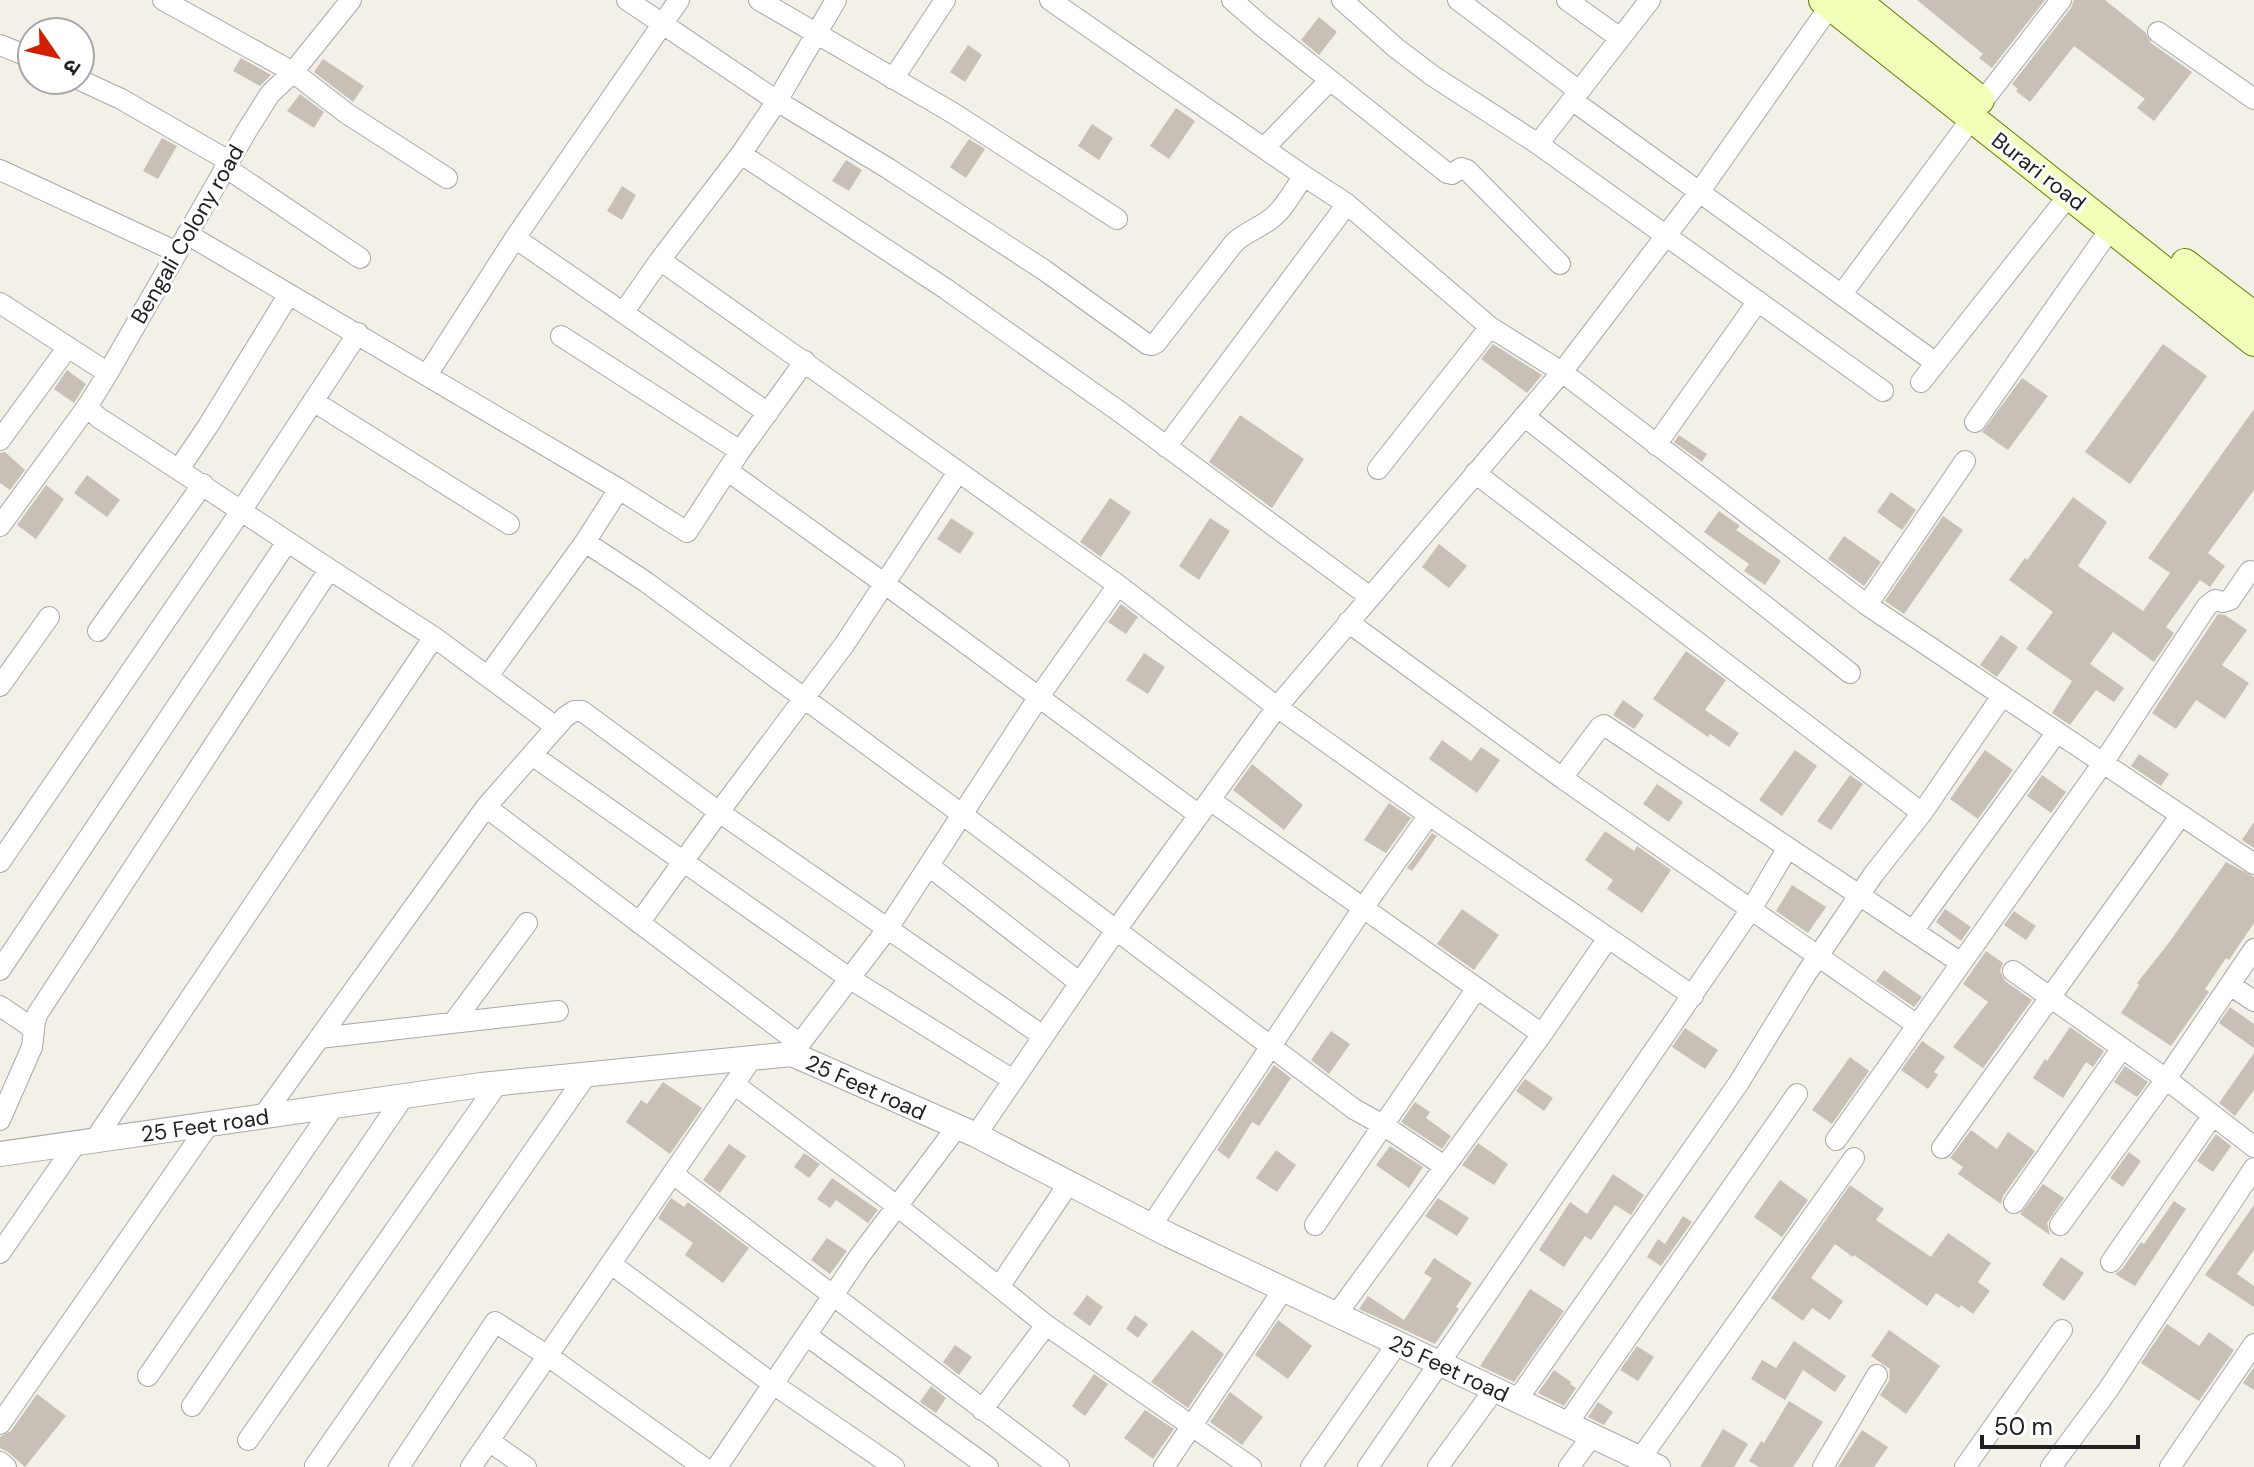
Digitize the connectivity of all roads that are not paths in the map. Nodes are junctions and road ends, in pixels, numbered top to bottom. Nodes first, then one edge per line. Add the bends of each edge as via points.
1 (163, 0) edge
2 (351, 0) edge
3 (627, 0) edge
4 (679, 0) edge
5 (759, 0) edge
6 (836, 0) edge
7 (945, 0) edge
8 (1050, 0) edge
9 (1232, 0) edge
10 (1342, 0) edge
11 (1458, 0) edge
12 (1567, 0) edge
13 (1650, 0) edge
14 (2061, 0) edge
15 (1836, 2) edge
16 (663, 24) junction
17 (2158, 32) dead end
18 (814, 34) junction
19 (1620, 38) junction
20 (293, 72) junction
21 (893, 79) junction
22 (1330, 80) junction
23 (96, 87) edge
24 (1576, 96) junction
25 (2254, 99) edge
26 (777, 101) junction
27 (1977, 110) junction
28 (1538, 144) junction
29 (1264, 148) junction
30 (741, 154) junction
31 (227, 164) junction
32 (0, 170) edge
33 (1304, 176) junction
34 (447, 178) dead end
35 (1700, 191) junction
36 (2069, 195) junction
37 (1347, 204) junction
38 (1117, 219) dead end
39 (2111, 228) junction
40 (187, 234) junction
41 (1666, 235) junction
42 (515, 238) junction
43 (177, 252) junction
44 (360, 258) dead end
45 (660, 260) junction
46 (1560, 264) dead end
47 (289, 294) junction
48 (1842, 294) junction
49 (1758, 301) junction
50 (1, 307) edge
51 (623, 313) junction
52 (2251, 323) edge
53 (1490, 327) junction
54 (358, 333) junction
55 (561, 336) dead end
56 (68, 347) junction
57 (805, 361) junction
58 (1936, 363) junction
59 (1562, 372) junction
60 (108, 373) junction
61 (427, 375) junction
62 (1921, 382) dead end
63 (1883, 391) dead end
64 (313, 401) junction
65 (87, 407) junction
66 (768, 413) junction
67 (1524, 416) junction
68 (1975, 422) dead end
69 (0, 440) edge
70 (1656, 445) junction
71 (1166, 447) junction
72 (740, 451) junction
73 (1965, 461) dead end
74 (179, 469) junction
75 (1378, 469) dead end
76 (728, 471) junction
77 (958, 472) junction
78 (1475, 473) junction
79 (203, 484) junction
80 (619, 489) junction
81 (241, 511) junction
82 (509, 524) dead end
83 (0, 526) edge
84 (287, 542) junction
85 (585, 542) junction
86 (329, 570) junction
87 (2250, 571) dead end
88 (885, 584) junction
89 (1118, 585) junction
90 (1370, 597) junction
91 (1867, 605) junction
92 (49, 617) dead end
93 (1348, 622) junction
94 (98, 631) dead end
95 (434, 637) junction
96 (1850, 673) dead end
97 (488, 676) junction
98 (0, 686) edge
99 (2002, 696) junction
100 (804, 698) junction
101 (1038, 698) junction
102 (1277, 707) junction
103 (556, 727) junction
104 (2057, 732) junction
105 (532, 755) junction
106 (2103, 763) junction
107 (1562, 778) junction
108 (486, 807) junction
109 (1204, 807) junction
110 (719, 812) junction
111 (1922, 813) junction
112 (963, 815) junction
113 (1429, 815) junction
114 (2181, 815) junction
115 (1787, 849) junction
116 (0, 862) edge
117 (683, 862) junction
118 (2254, 864) edge
119 (929, 866) junction
120 (1859, 896) junction
121 (1363, 908) junction
122 (1752, 908) junction
123 (527, 923) dead end
124 (639, 923) junction
125 (888, 928) junction
126 (1116, 930) junction
127 (1913, 931) junction
128 (1608, 938) junction
129 (2254, 949) edge
130 (1818, 956) junction
131 (1961, 963) junction
132 (0, 970) edge
133 (2013, 971) dead end
134 (849, 978) junction
135 (1080, 983) junction
136 (2230, 985) junction
137 (1477, 988) junction
138 (1693, 996) junction
139 (2048, 997) junction
140 (2254, 1001) edge
141 (0, 1006) edge
142 (558, 1011) dead end
143 (453, 1023) junction
144 (1917, 1025) junction
145 (34, 1029) junction
146 (1542, 1034) junction
147 (1043, 1036) junction
148 (319, 1038) junction
149 (1272, 1047) junction
150 (2122, 1048) junction
151 (796, 1049) junction
152 (752, 1058) junction
153 (587, 1074) junction
154 (2166, 1079) junction
155 (1013, 1080) junction
156 (498, 1083) junction
157 (734, 1084) junction
158 (1797, 1094) dead end
159 (404, 1096) junction
160 (334, 1106) junction
161 (2213, 1115) junction
162 (263, 1116) junction
163 (0, 1120) edge
164 (209, 1124) junction
165 (1383, 1125) junction
166 (966, 1131) junction
167 (1836, 1140) dead end
168 (85, 1141) junction
169 (2254, 1147) edge
170 (1942, 1148) dead end
171 (0, 1154) edge
172 (1854, 1158) dead end
173 (1444, 1166) junction
174 (2254, 1168) edge
175 (673, 1174) junction
176 (1069, 1183) junction
177 (2014, 1203) dead end
178 (897, 1206) junction
179 (1315, 1225) dead end
180 (2060, 1225) dead end
181 (1151, 1226) junction
182 (0, 1253) edge
183 (2111, 1262) dead end
184 (611, 1264) junction
185 (999, 1287) junction
186 (1283, 1290) junction
187 (833, 1295) junction
188 (1336, 1315) junction
189 (1046, 1325) junction
190 (2062, 1330) dead end
191 (806, 1335) junction
192 (1397, 1344) junction
193 (2254, 1344) edge
194 (548, 1356) junction
195 (1440, 1364) junction
196 (1877, 1375) dead end
197 (148, 1376) dead end
198 (773, 1384) junction
199 (1494, 1390) junction
200 (1517, 1400) junction
201 (192, 1406) dead end
202 (982, 1410) junction
203 (0, 1424) edge
204 (1567, 1424) junction
205 (1191, 1427) junction
206 (1592, 1436) junction
207 (248, 1440) dead end
208 (489, 1441) junction
209 (0, 1462) edge
210 (1649, 1463) edge
211 (315, 1466) edge
212 (6, 1467) edge
213 (399, 1467) edge
214 (471, 1467) edge
215 (526, 1467) edge
216 (703, 1467) edge
217 (717, 1467) edge
218 (894, 1467) edge
219 (988, 1467) edge
220 (1059, 1467) edge
221 (1164, 1467) edge
222 (1251, 1467) edge
223 (1311, 1467) edge
224 (1368, 1467) edge
225 (1438, 1467) edge
226 (1569, 1467) edge
227 (1823, 1467) edge
228 (1965, 1467) edge
229 (2051, 1467) edge
230 (2170, 1467) edge

1 - 20 street
2 - 20 street, Bengali Colony road
3 - 16 street
4 - 16 street
5 - 18 street
6 - 18 street
7 - 21 street
8 - 29 street
9 - 22 street
10 - 28 street via 1433,76
11 - 24 street
12 - 19 street
13 - 19 street
14 - 27 street
15 - 27 main road, Burari road
15 - 35 street
16 - 26 street
16 - 42 street
17 - 25 street
18 - 21 street
18 - 26 street
19 - 24 street
20 - 31 street, Bengali Colony road via 270,94
20 - 34 street
21 - 38 street
22 - 29 street
22 - 46 street via 1446,172 1467,170
23 - 31 street
24 - 28 street
24 - 35 street
26 - 30 street
26 - 33 street via 1006,245 1152,345 1234,243 1277,215
27 - 36 main road, Burari road
27 - 48 street
27 - 52 main road, Burari road via 2149,236
28 - 41 street
29 - 33 street
30 - 45 street
30 - 71 street via 946,289
31 - 40 street, Bengali Colony road
31 - 44 street
32 - 43 street
33 - 37 street
35 - 41 street
35 - 48 street
36 - 39 main road, Burari road
36 - 58 street
37 - 53 street
37 - 71 street
39 - 52 main road, Burari road
39 - 68 street
40 - 43 street, Bengali Colony road
40 - 47 street
41 - 49 street
41 - 59 street
42 - 51 street
42 - 61 street
43 - 60 street, Bengali Colony road
45 - 51 street
45 - 57 street
47 - 54 street
47 - 74 street
48 - 58 street
49 - 63 street
49 - 70 street
50 - 56 street
51 - 66 street
53 - 59 street
53 - 75 street
54 - 61 street
54 - 64 street
55 - 72 street
56 - 60 street
56 - 69 street
57 - 66 street
57 - 77 street
58 - 62 street
59 - 67 street
59 - 70 street
60 - 65 street, Bengali Colony road
61 - 80 street
64 - 81 street
64 - 82 street
65 - 74 street
65 - 83 street, Bengali Colony road
66 - 72 street
67 - 78 street
67 - 96 street
70 - 91 street
71 - 90 street
72 - 76 street
73 - 91 street
74 - 79 street
76 - 80 street via 687,532
76 - 88 street
77 - 88 street
77 - 89 street
78 - 90 street
78 - 111 street
79 - 81 street
79 - 94 street
80 - 85 street
81 - 84 street
81 - 116 street
84 - 86 street
84 - 132 street
85 - 97 street
85 - 100 street
86 - 95 street
86 - 145 street via 38,1013
87 - 106 street via 2230,600 2207,606
88 - 100 street
88 - 101 street
89 - 101 street
89 - 102 street
90 - 93 street
91 - 99 street
92 - 98 street
93 - 102 street
93 - 107 street
95 - 97 street
95 - 168 street
97 - 103 street
99 - 104 street
99 - 111 street
100 - 110 street
100 - 112 street
101 - 109 street
101 - 112 street
102 - 109 street
102 - 113 street
103 - 105 street
103 - 110 street via 574,711 589,714
104 - 106 street
104 - 127 street
105 - 108 street
105 - 117 street
106 - 114 street
106 - 131 street
107 - 115 street via 1604,725
107 - 122 street
108 - 124 street
108 - 148 street
109 - 121 street
109 - 126 street
110 - 117 street
110 - 125 street
111 - 120 street
112 - 119 street
112 - 126 street
113 - 121 street
113 - 128 street
114 - 118 street
114 - 139 street
115 - 120 street
115 - 122 street
117 - 124 street
117 - 134 street
119 - 125 street
119 - 135 street
120 - 127 street
120 - 130 street
121 - 137 street
121 - 149 street
122 - 130 street
122 - 138 street
123 - 143 street
124 - 151 street
125 - 134 street
125 - 147 street
126 - 135 street
126 - 149 street
127 - 131 street
128 - 138 street
128 - 146 street
129 - 136 street
130 - 144 street
130 - 200 street via 1738,1084
131 - 144 street
133 - 139 street
134 - 151 street
134 - 155 street
135 - 147 street
136 - 140 street
136 - 154 street
137 - 146 street
137 - 165 street
138 - 195 street
139 - 150 street
139 - 170 street
141 - 145 street
142 - 143 street
143 - 148 street
144 - 167 street
145 - 163 street via 32,1047
146 - 173 street
147 - 155 street
148 - 162 street
149 - 165 street
149 - 181 street
150 - 154 street
150 - 177 street
151 - 152 street, 25 Feet road
151 - 166 street, 25 Feet road
152 - 153 street, 25 Feet road
152 - 157 street
153 - 156 street, 25 Feet road
153 - 211 street
154 - 161 street
154 - 180 street
155 - 166 street
156 - 159 street, 25 Feet road
156 - 207 street
157 - 175 street
157 - 178 street
158 - 204 street
159 - 160 street, 25 Feet road
159 - 201 street
160 - 162 street, 25 Feet road
160 - 197 street
161 - 169 street
161 - 183 street
162 - 164 street, 25 Feet road
164 - 168 street, 25 Feet road
164 - 203 street
165 - 173 street
165 - 179 street
166 - 176 street, 25 Feet road
166 - 178 street
168 - 171 street, 25 Feet road
168 - 182 street
172 - 210 street
173 - 188 street
174 - 229 street
175 - 184 street
175 - 187 street
176 - 181 street, 25 Feet road
176 - 185 street
178 - 185 street
178 - 187 street
181 - 186 street, 25 Feet road
184 - 194 street
184 - 198 street
185 - 189 street
186 - 188 street, 25 Feet road
186 - 205 street
187 - 191 street
187 - 202 street
188 - 192 street, 25 Feet road
189 - 202 street
189 - 205 street
190 - 228 street
191 - 198 street
191 - 219 street
192 - 195 street, 25 Feet road
192 - 223 street
193 - 230 street
194 - 208 street
194 - 213 street via 495,1322
194 - 216 street
195 - 199 street, 25 Feet road
195 - 224 street
196 - 227 street
198 - 217 street
198 - 218 street
199 - 200 street, 25 Feet road
199 - 225 street
200 - 204 street, 25 Feet road
202 - 220 street
204 - 206 street, 25 Feet road
205 - 221 street
205 - 222 street
206 - 210 street, 25 Feet road
206 - 226 street
208 - 214 street
208 - 215 street
209 - 212 street

